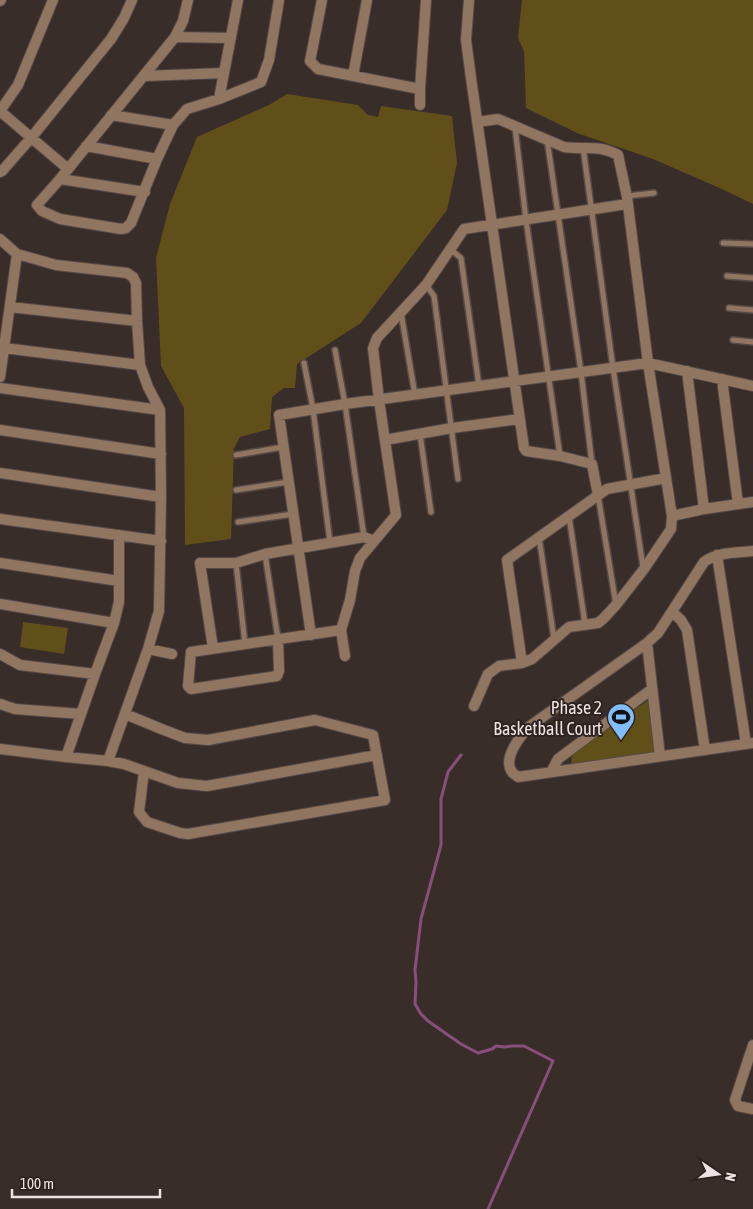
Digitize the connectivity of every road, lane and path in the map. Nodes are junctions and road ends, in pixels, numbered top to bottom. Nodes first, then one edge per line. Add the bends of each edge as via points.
1 (53, 0) edge
2 (132, 0) edge
3 (188, 0) edge
4 (238, 0) edge
5 (279, 0) edge
6 (322, 0) edge
7 (367, 0) edge
8 (426, 0) edge
9 (469, 0) edge
10 (174, 37) junction
11 (231, 38) junction
12 (224, 73) junction
13 (144, 76) junction
14 (353, 76) junction
15 (420, 89) junction
16 (219, 99) junction
17 (420, 105) dead end
18 (0, 111) edge
19 (111, 115) junction
20 (477, 122) junction
21 (173, 124) junction
22 (515, 126) junction
23 (31, 138) junction
24 (547, 139) junction
25 (86, 146) junction
26 (583, 147) junction
27 (157, 160) junction
28 (68, 169) junction
29 (0, 172) edge
30 (60, 180) junction
31 (145, 192) junction
32 (654, 194) dead end
33 (627, 200) junction
34 (590, 210) junction
35 (558, 215) junction
36 (526, 220) junction
37 (492, 225) junction
38 (0, 240) edge
39 (723, 242) dead end
40 (753, 244) edge
41 (450, 249) junction
42 (17, 254) junction
43 (727, 276) dead end
44 (753, 278) edge
45 (426, 285) junction
46 (10, 307) junction
47 (728, 308) dead end
48 (753, 310) edge
49 (401, 312) junction
50 (137, 321) junction
51 (733, 340) dead end
52 (753, 342) edge
53 (4, 348) junction
54 (335, 350) dead end
55 (304, 363) dead end
56 (648, 363) junction
57 (140, 365) junction
58 (613, 368) junction
59 (687, 371) junction
60 (581, 372) junction
61 (0, 377) edge
62 (549, 377) junction
63 (722, 379) junction
64 (514, 382) junction
65 (479, 386) junction
66 (753, 386) edge
67 (0, 388) edge
68 (446, 390) junction
69 (416, 395) junction
70 (379, 400) junction
71 (345, 404) junction
72 (313, 409) junction
73 (160, 410) junction
74 (520, 419) junction
75 (452, 428) junction
76 (0, 430) edge
77 (420, 433) junction
78 (385, 440) junction
79 (284, 447) junction
80 (160, 454) junction
81 (236, 455) dead end
82 (560, 456) junction
83 (592, 464) junction
84 (0, 473) edge
85 (666, 478) junction
86 (458, 479) dead end
87 (289, 482) junction
88 (630, 484) junction
89 (236, 490) dead end
90 (598, 495) junction
91 (161, 496) junction
92 (753, 502) edge
93 (738, 504) junction
94 (704, 509) junction
95 (431, 512) dead end
96 (294, 514) junction
97 (569, 516) junction
98 (672, 516) junction
99 (0, 519) edge
100 (238, 522) dead end
101 (119, 535) junction
102 (539, 536) junction
103 (369, 539) junction
104 (161, 542) junction
105 (330, 542) junction
106 (299, 548) junction
107 (753, 551) edge
108 (265, 554) junction
109 (717, 555) junction
110 (0, 563) edge
111 (236, 563) junction
112 (644, 569) junction
113 (119, 582) junction
114 (0, 604) edge
115 (616, 605) junction
116 (672, 612) junction
117 (114, 623) junction
118 (585, 624) junction
119 (341, 630) junction
120 (311, 635) junction
121 (278, 639) junction
122 (554, 639) junction
123 (646, 642) junction
124 (246, 644) junction
125 (213, 648) junction
126 (148, 649) junction
127 (0, 654) edge
128 (172, 654) dead end
129 (345, 656) dead end
130 (522, 663) junction
131 (95, 674) junction
132 (652, 688) junction
133 (0, 704) edge
134 (474, 706) dead end
135 (81, 714) junction
136 (125, 714) junction
137 (749, 744) edge
138 (0, 750) edge
139 (705, 750) junction
140 (376, 755) junction
141 (660, 756) junction
142 (66, 757) junction
143 (108, 761) junction
144 (144, 770) junction
145 (551, 772) junction
146 (753, 1045) edge
147 (753, 1109) edge

1 - 18 street via 18,85
2 - 23 street via 111,39
3 - 10 street
4 - 11 street
5 - 16 street via 269,60 261,82
6 - 14 street via 310,61 318,69
7 - 14 street
8 - 15 street
9 - 20 street via 466,40
10 - 11 street
10 - 13 street
11 - 12 street
12 - 13 street
12 - 16 street
13 - 19 street
14 - 15 street
15 - 17 street
16 - 21 street via 187,109
18 - 23 street
19 - 21 street
19 - 25 street
20 - 22 street via 498,119
20 - 37 street
21 - 27 street
22 - 24 street
22 - 36 lane
23 - 28 street
23 - 29 street
24 - 26 street via 564,147
24 - 35 lane
25 - 27 street
25 - 28 street
26 - 33 street via 599,148 618,155
26 - 34 lane
27 - 31 street
28 - 30 street
30 - 31 street
30 - 31 street via 37,205 42,211 60,219 121,229 131,223
32 - 33 lane
33 - 34 street
33 - 56 street
34 - 35 street
34 - 58 lane
35 - 36 street
35 - 60 lane
36 - 37 street
36 - 62 lane
37 - 41 street via 464,229
37 - 64 street
38 - 42 street
39 - 40 lane
41 - 45 street
41 - 65 lane via 461,258
42 - 46 street
42 - 50 street via 56,265 127,273 136,283
43 - 44 lane
45 - 49 street
45 - 68 lane via 434,296
46 - 50 street
46 - 53 street
47 - 48 lane
49 - 69 lane
49 - 70 street via 375,343
50 - 57 street
51 - 52 lane
53 - 57 street
53 - 61 street
54 - 71 lane
55 - 72 lane
56 - 58 street
56 - 59 street
56 - 85 street
57 - 73 street
58 - 60 street
58 - 88 lane
59 - 63 street
59 - 94 street
60 - 62 street
60 - 83 lane
62 - 64 street
62 - 82 lane
63 - 66 street
63 - 93 street
64 - 65 street
64 - 74 street
65 - 68 street
67 - 73 street
68 - 69 street
68 - 75 lane
69 - 70 street
70 - 71 street
70 - 78 street
71 - 72 street
71 - 103 lane
72 - 79 street via 279,415
72 - 105 lane
73 - 80 street
74 - 75 street
74 - 82 street via 526,451
75 - 77 street
75 - 86 lane
76 - 80 street
77 - 78 street
77 - 95 lane
78 - 103 street via 396,515
79 - 81 lane
79 - 87 street
80 - 91 street
82 - 83 street
83 - 90 street
84 - 91 street
85 - 88 street
85 - 98 street
87 - 89 lane
87 - 96 street
88 - 90 street via 607,489
88 - 112 lane
90 - 97 street
90 - 115 lane
91 - 104 street
92 - 93 street
93 - 94 street
94 - 98 street
96 - 100 lane
96 - 106 street
97 - 102 street
97 - 118 lane
98 - 112 street via 671,529
99 - 101 street
101 - 104 street
101 - 113 street
102 - 122 lane
102 - 130 street via 506,560
103 - 105 street
103 - 119 street via 355,571
104 - 126 street via 159,611
105 - 106 street
106 - 108 street
106 - 120 street
107 - 109 street
108 - 111 street
108 - 121 lane
109 - 116 street via 704,562
109 - 137 street
110 - 113 street
111 - 124 lane
111 - 125 street via 200,563
112 - 115 street
113 - 117 street
114 - 117 street
115 - 118 street via 598,623
116 - 123 street via 658,633
116 - 139 street via 686,630
117 - 131 street
118 - 122 street via 570,626
119 - 120 street
119 - 129 street
120 - 121 street
121 - 124 street
121 - 125 street via 277,676 189,688 191,652
122 - 130 street
123 - 132 street
123 - 145 street via 520,736 512,750 509,764 512,772 518,777
124 - 125 street
126 - 128 street
126 - 136 street
127 - 131 street via 20,665
130 - 134 street via 499,666 488,674
131 - 135 street
132 - 141 street
132 - 145 street via 558,759
133 - 135 street via 15,709
135 - 142 street
136 - 140 street via 186,738 208,740 315,720 373,734
136 - 143 street
137 - 139 street
138 - 142 street
139 - 141 street
140 - 144 street via 207,786 178,783
140 - 144 street via 385,800 188,834 147,822 139,812
141 - 145 street
142 - 143 street
143 - 144 street
146 - 147 street via 735,1100 738,1106

